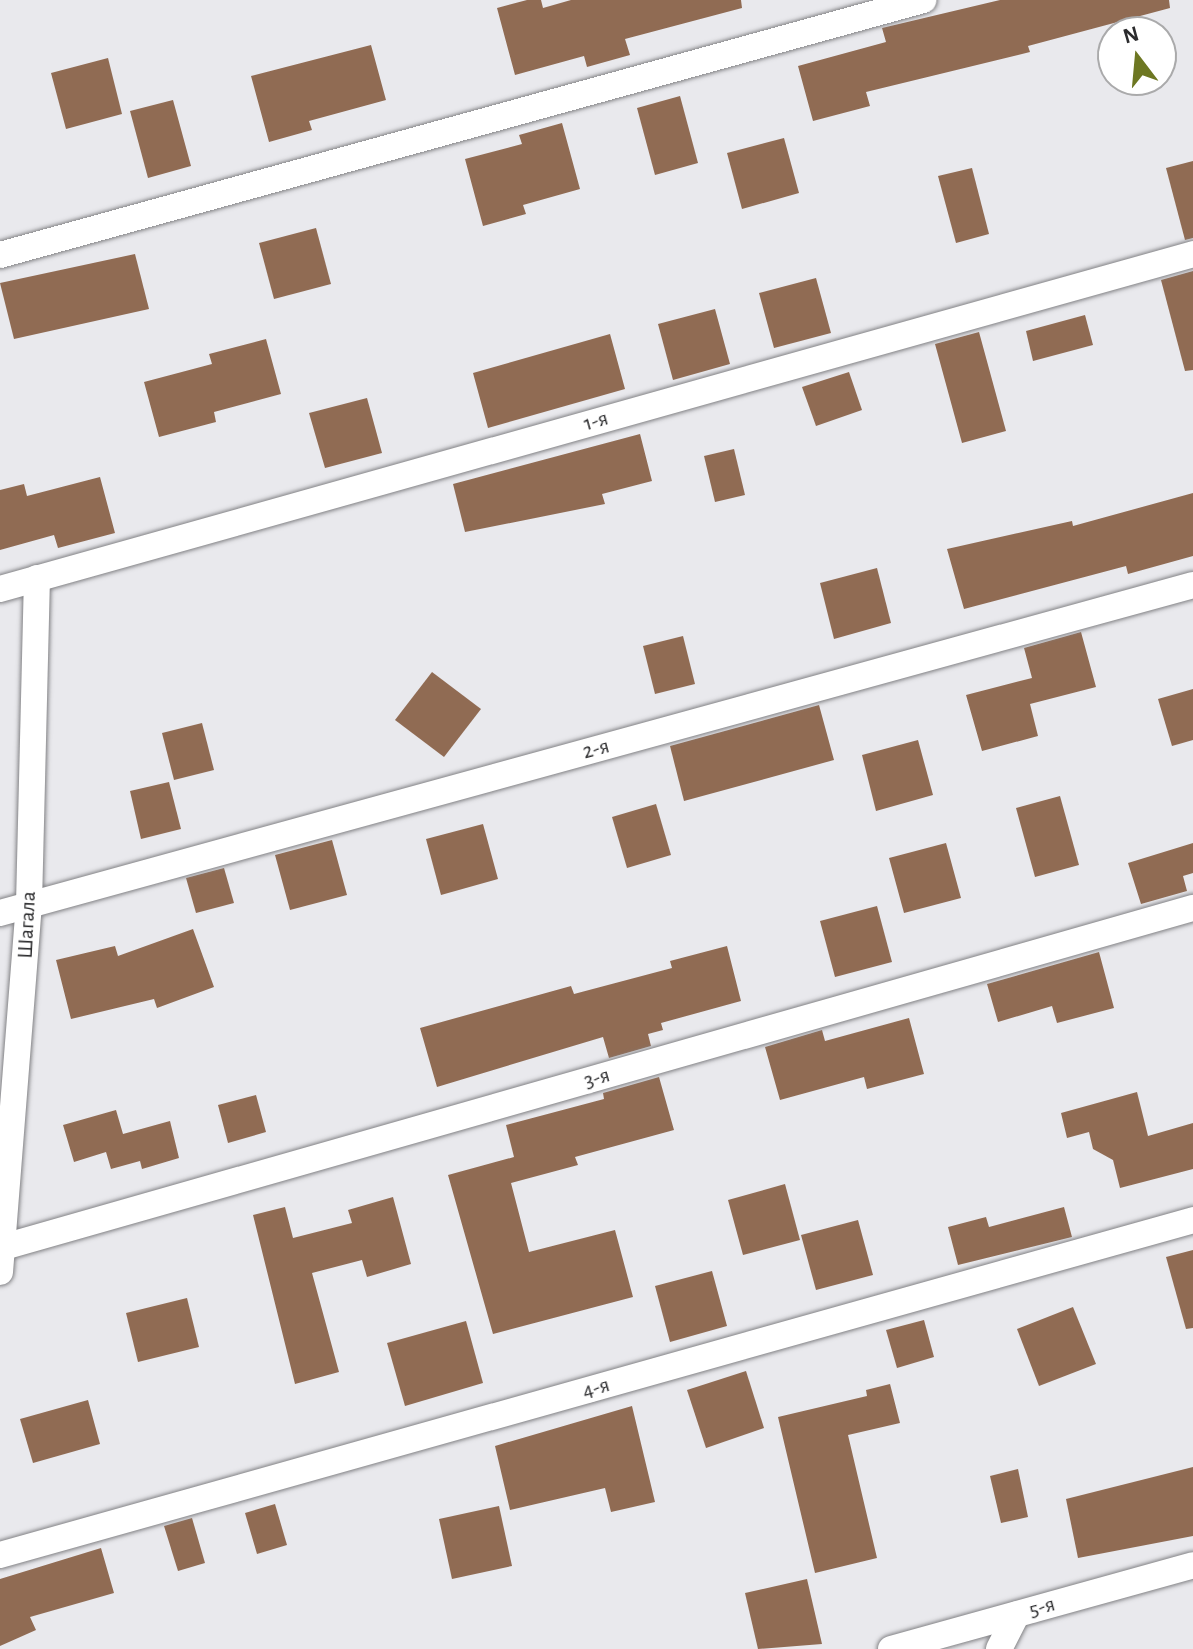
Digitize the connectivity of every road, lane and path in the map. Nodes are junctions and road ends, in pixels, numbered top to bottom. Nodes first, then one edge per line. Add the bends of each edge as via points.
1 (923, 0) edge
2 (1193, 254) edge
3 (0, 255) edge
4 (37, 578) junction
5 (1193, 585) edge
6 (0, 589) edge
7 (29, 904) junction
8 (1193, 908) edge
9 (0, 913) edge
10 (1193, 1220) edge
11 (2, 1255) edge
12 (0, 1555) edge
13 (1193, 1565) edge
14 (1017, 1614) junction
15 (891, 1649) edge
16 (999, 1649) edge

1 - 3 street
2 - 4 street, 1-я
4 - 6 street, 1-я
4 - 7 street, Шагала
5 - 7 street, 2-я
7 - 9 street, 2-я
7 - 11 street, Шагала
8 - 11 street, 3-я
10 - 12 street, 4-я
13 - 14 street, 5-я
14 - 15 street, 5-я
14 - 16 street

